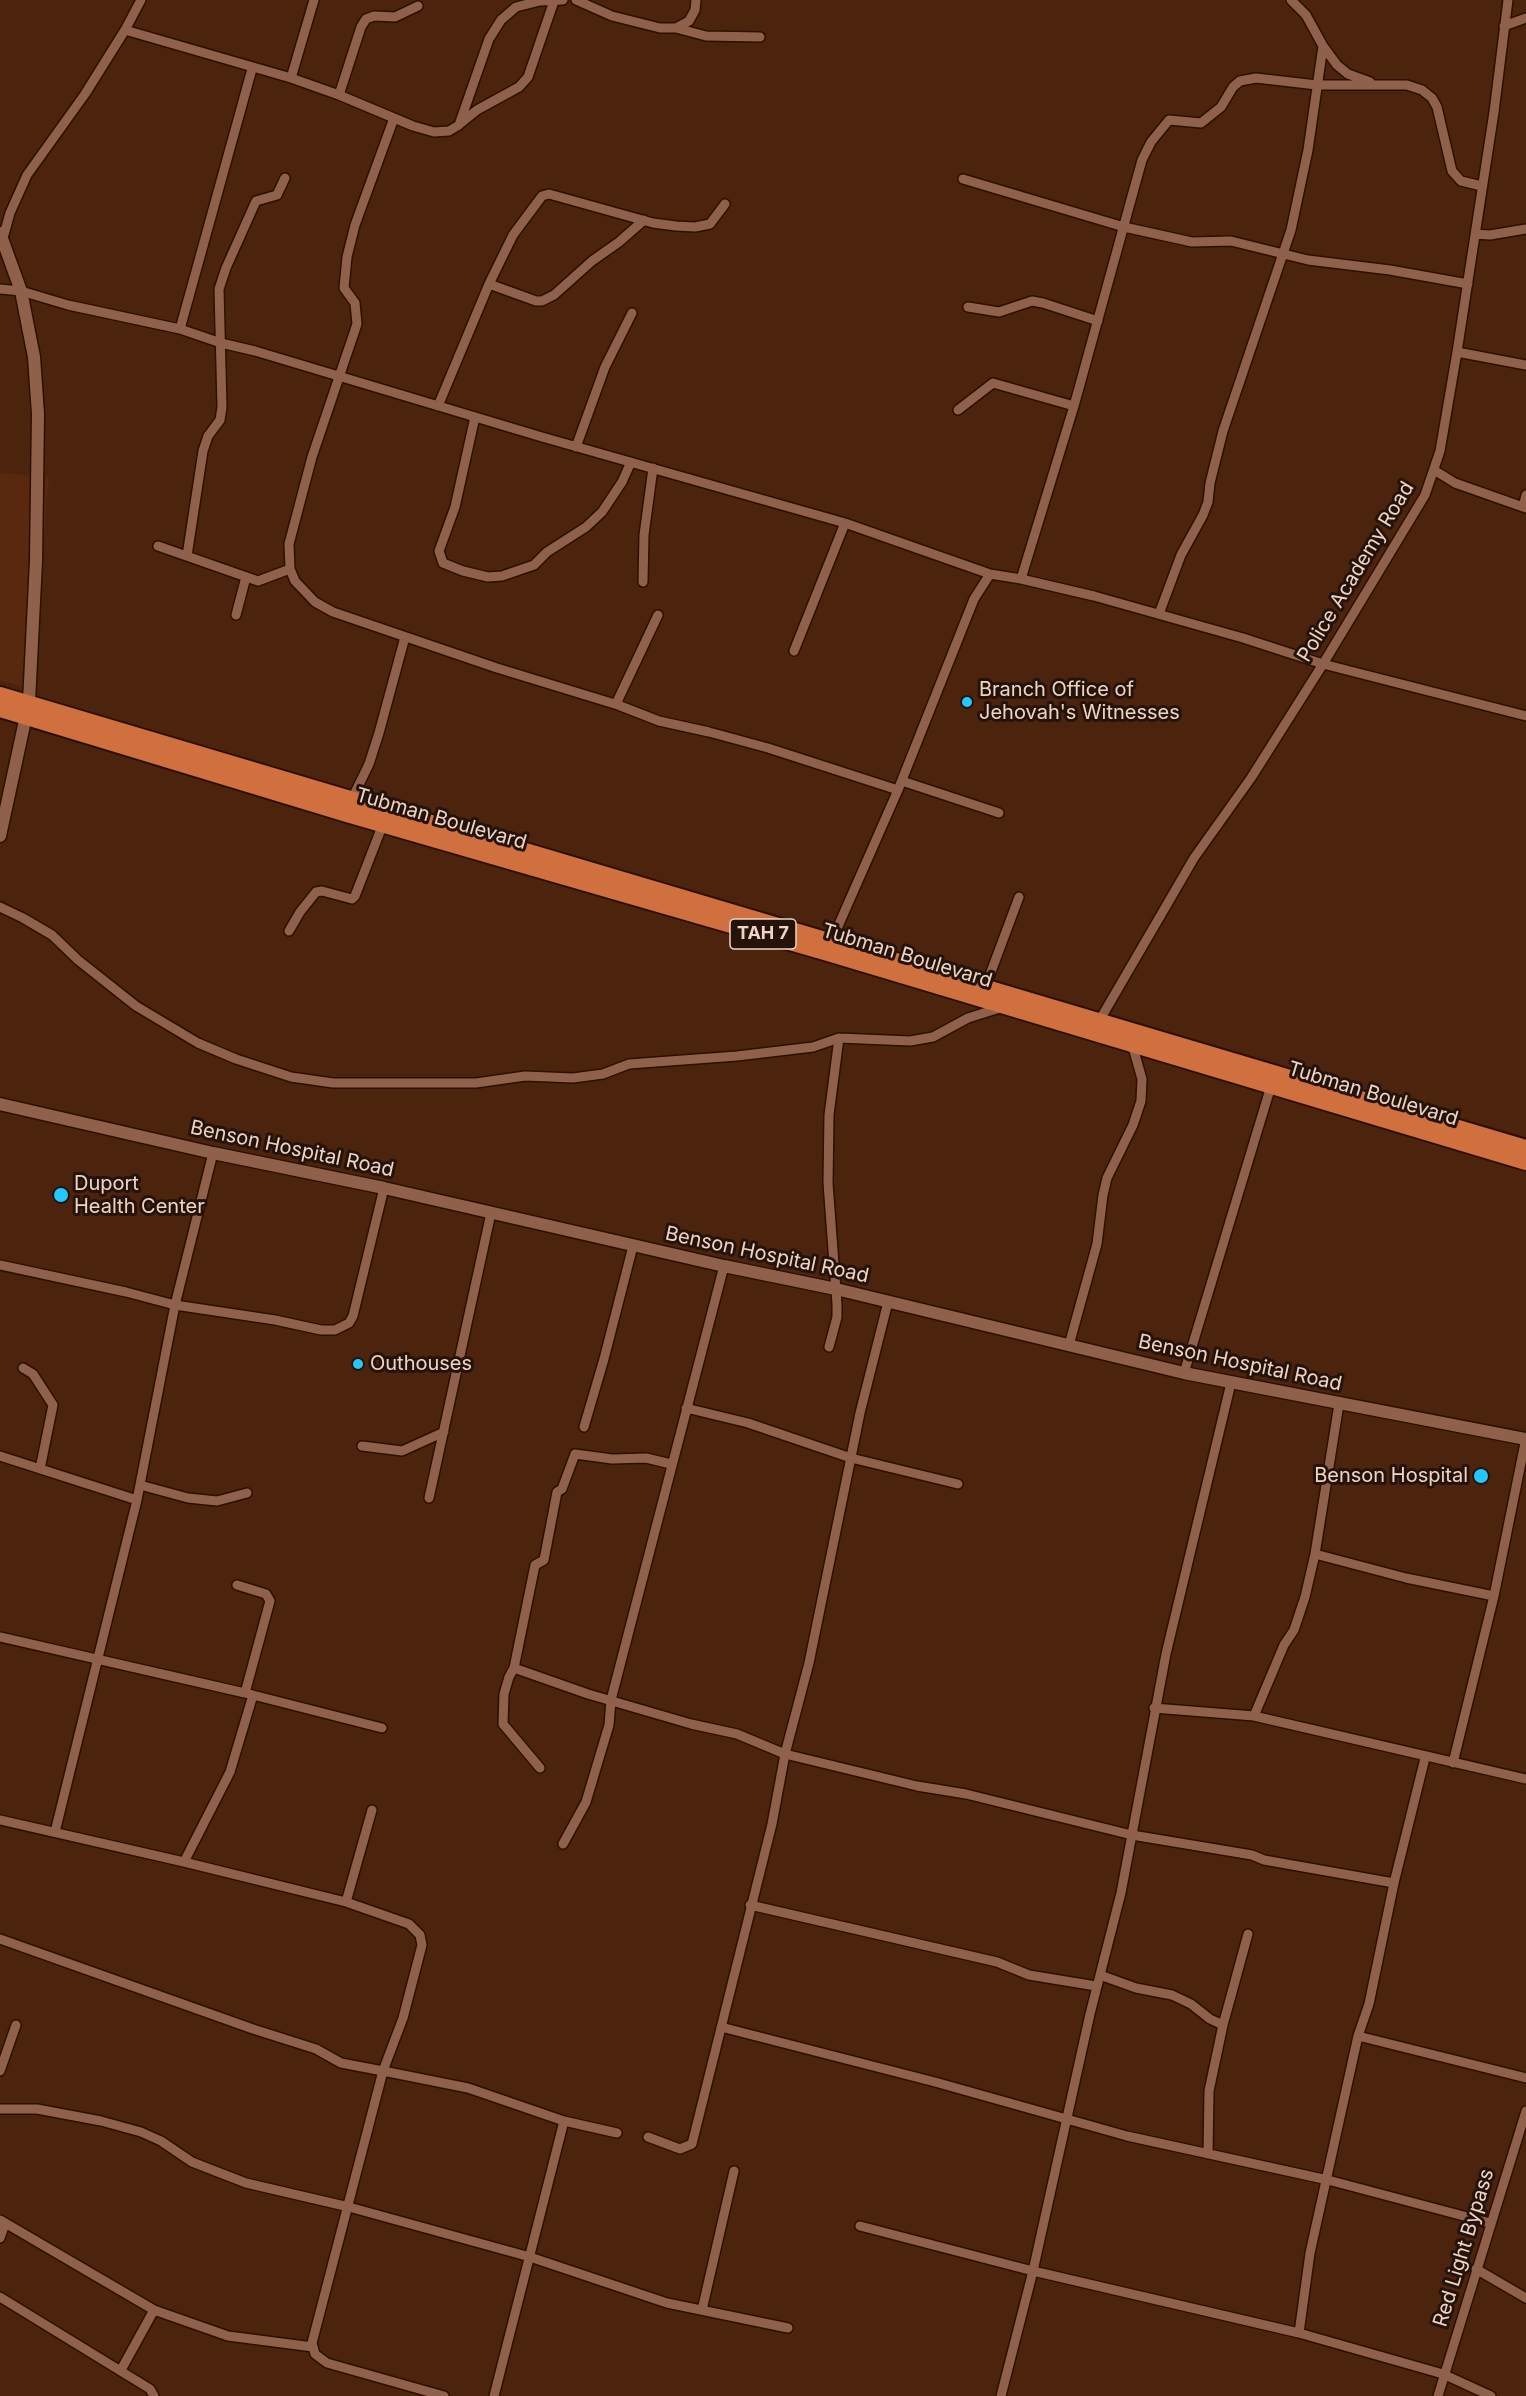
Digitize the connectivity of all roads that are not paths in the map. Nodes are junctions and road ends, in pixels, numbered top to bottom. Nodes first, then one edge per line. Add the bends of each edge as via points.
1 (141, 0) edge
2 (314, 0) edge
3 (558, 0) edge
4 (576, 0) edge
5 (696, 0) edge
6 (1291, 0) edge
7 (1508, 0) edge
8 (418, 6) dead end
9 (1526, 18) edge
10 (1504, 26) junction
11 (676, 28) junction
12 (125, 30) junction
13 (760, 37) dead end
14 (1323, 46) junction
15 (252, 69) junction
16 (291, 78) junction
17 (1317, 85) junction
18 (1384, 85) junction
19 (339, 95) junction
20 (394, 118) junction
21 (459, 125) junction
22 (285, 178) dead end
23 (963, 179) dead end
24 (1482, 186) junction
25 (725, 204) dead end
26 (644, 220) junction
27 (1124, 227) junction
28 (1526, 229) edge
29 (1475, 234) junction
30 (2, 236) edge
31 (1281, 254) junction
32 (489, 284) junction
33 (1468, 284) junction
34 (0, 289) edge
35 (21, 291) junction
36 (968, 307) dead end
37 (632, 313) dead end
38 (1098, 321) junction
39 (180, 329) junction
40 (221, 343) junction
41 (1457, 352) junction
42 (1526, 365) edge
43 (340, 378) junction
44 (438, 406) junction
45 (1074, 406) junction
46 (958, 410) dead end
47 (475, 417) junction
48 (576, 447) junction
49 (631, 462) junction
50 (653, 468) junction
51 (1434, 470) junction
52 (1526, 495) edge
53 (1524, 507) edge
54 (845, 523) junction
55 (158, 546) dead end
56 (187, 556) junction
57 (290, 568) junction
58 (990, 574) junction
59 (246, 577) junction
60 (1021, 579) junction
61 (643, 582) dead end
62 (1159, 614) junction
63 (236, 615) dead end
64 (658, 615) dead end
65 (405, 637) junction
66 (794, 651) dead end
67 (1323, 664) junction
68 (0, 695) edge
69 (616, 704) junction
70 (0, 709) edge
71 (27, 709) junction
72 (1526, 716) edge
73 (900, 786) junction
74 (351, 801) junction
75 (999, 813) dead end
76 (383, 824) junction
77 (0, 836) edge
78 (1019, 897) dead end
79 (0, 907) edge
80 (289, 931) dead end
81 (832, 940) junction
82 (985, 988) junction
83 (1003, 1007) junction
84 (1096, 1027) junction
85 (839, 1038) junction
86 (1132, 1044) junction
87 (1271, 1086) junction
88 (0, 1104) edge
89 (1526, 1148) edge
90 (213, 1153) junction
91 (1526, 1162) edge
92 (384, 1188) junction
93 (490, 1213) junction
94 (633, 1246) junction
95 (0, 1265) edge
96 (724, 1266) junction
97 (836, 1289) junction
98 (888, 1302) junction
99 (175, 1305) junction
100 (1069, 1345) junction
101 (828, 1347) dead end
102 (23, 1368) dead end
103 (1184, 1373) junction
104 (1231, 1383) junction
105 (1339, 1404) junction
106 (686, 1408) junction
107 (584, 1427) dead end
108 (444, 1432) junction
109 (1526, 1438) edge
110 (362, 1446) dead end
111 (0, 1456) edge
112 (851, 1458) junction
113 (671, 1464) junction
114 (40, 1469) junction
115 (958, 1484) dead end
116 (140, 1485) junction
117 (247, 1493) dead end
118 (429, 1498) dead end
119 (137, 1500) junction
120 (1315, 1554) junction
121 (237, 1585) dead end
122 (1494, 1596) junction
123 (0, 1637) edge
124 (98, 1660) junction
125 (514, 1668) junction
126 (249, 1694) junction
127 (611, 1700) junction
128 (1154, 1708) junction
129 (1254, 1716) junction
130 (382, 1728) dead end
131 (785, 1754) junction
132 (1425, 1758) junction
133 (1452, 1763) junction
134 (540, 1768) dead end
135 (1526, 1779) edge
136 (372, 1810) dead end
137 (0, 1820) edge
138 (55, 1832) junction
139 (1132, 1835) junction
140 (563, 1844) dead end
141 (183, 1862) junction
142 (1394, 1883) junction
143 (346, 1902) junction
144 (750, 1905) junction
145 (1248, 1934) dead end
146 (0, 1939) edge
147 (1100, 1975) junction
148 (1096, 1986) junction
149 (16, 2025) dead end
150 (1223, 2025) junction
151 (721, 2027) junction
152 (1358, 2036) junction
153 (0, 2071) edge
154 (382, 2071) junction
155 (1526, 2078) edge
156 (0, 2109) edge
157 (1526, 2111) edge
158 (1066, 2120) junction
159 (564, 2121) junction
160 (617, 2133) dead end
161 (648, 2137) dead end
162 (1208, 2154) junction
163 (734, 2172) dead end
164 (1328, 2180) junction
165 (349, 2207) junction
166 (3, 2222) edge
167 (1490, 2223) junction
168 (860, 2226) dead end
169 (0, 2238) edge
170 (530, 2257) junction
171 (1476, 2269) junction
172 (1033, 2271) junction
173 (0, 2297) edge
174 (1526, 2298) edge
175 (154, 2310) junction
176 (702, 2310) junction
177 (788, 2328) dead end
178 (1299, 2333) junction
179 (312, 2343) junction
180 (121, 2370) junction
181 (1443, 2374) junction
182 (154, 2396) edge
183 (444, 2396) edge
184 (494, 2396) edge
185 (1000, 2396) edge
186 (1438, 2396) edge
187 (1491, 2396) edge

1 - 12 street
2 - 16 street
3 - 21 street via 528,77 519,87 477,110
3 - 21 street via 516,7 501,20 489,39
4 - 11 street via 634,23
5 - 11 street via 693,16
6 - 14 street via 1306,15
7 - 10 street, Police Academy Road
8 - 19 street via 395,17 366,19
9 - 10 street
10 - 24 street, Police Academy Road
11 - 13 street via 706,36
12 - 15 street
12 - 30 street via 66,123 27,175
14 - 17 street
14 - 18 street via 1348,74
15 - 16 street
15 - 39 street
16 - 19 street
17 - 18 street
17 - 27 street via 1256,78 1240,81 1221,106 1201,123 1169,120 1142,160
17 - 31 street via 1291,230
18 - 24 street via 1407,85 1432,98 1441,116 1452,171 1461,181
19 - 20 street
20 - 21 street via 434,132 449,131
20 - 43 street via 347,257 343,282 355,303 357,324
22 - 40 street via 277,195 256,201 226,268 219,289
23 - 27 street
24 - 29 street, Police Academy Road
25 - 26 street via 710,224 676,226
26 - 32 street via 554,296 542,301
26 - 32 street via 549,194 542,196 513,235
27 - 31 street via 1192,242 1231,241
27 - 38 street
28 - 29 street
29 - 33 street, Police Academy Road
30 - 35 street
31 - 33 street
31 - 62 street via 1223,431 1208,502 1181,555
32 - 44 street
33 - 41 street, Police Academy Road
34 - 35 street
35 - 39 street
35 - 71 street via 34,357 38,414 36,561
36 - 38 street via 999,312 1032,301
37 - 48 street via 605,367
38 - 45 street
39 - 40 street
40 - 43 street
40 - 56 street via 221,414 203,451
41 - 42 street
41 - 51 street, Police Academy Road
43 - 44 street
43 - 57 street via 312,458 289,544
44 - 47 street
45 - 46 street via 993,383
45 - 60 street
47 - 48 street
47 - 49 street via 454,507 439,551 443,563 463,571 502,576 534,565 602,512
48 - 49 street
49 - 50 street
50 - 54 street
50 - 61 street via 644,535
51 - 53 street via 1455,483
51 - 67 street, Police Academy Road via 1425,495
52 - 53 street
54 - 58 street
54 - 66 street
55 - 56 street
56 - 59 street
57 - 59 street via 262,580
57 - 65 street via 295,581 315,602
58 - 60 street
58 - 73 street via 974,598
59 - 63 street
60 - 62 street
62 - 67 street
64 - 69 street
65 - 69 street
65 - 74 street via 380,733
67 - 72 street
67 - 84 street, Police Academy Road via 1251,778 1194,858
68 - 71 highway, Tubman Boulevard / TAH 7
69 - 73 street via 659,721
70 - 71 highway, Tubman Boulevard / TAH 7
71 - 74 highway, Tubman Boulevard / TAH 7
71 - 76 highway, Tubman Boulevard / TAH 7
71 - 77 street
73 - 75 street
73 - 81 street
74 - 81 highway, Tubman Boulevard / TAH 7
76 - 80 street via 355,896 352,899 316,892
76 - 83 highway, Tubman Boulevard / TAH 7
78 - 82 street
79 - 85 street via 51,935 136,1006 198,1043 291,1077 333,1083 573,1078 603,1074 629,1064 813,1047
81 - 82 highway, Tubman Boulevard / TAH 7
82 - 84 highway, Tubman Boulevard / TAH 7
83 - 84 highway, Tubman Boulevard / TAH 7
83 - 85 street via 968,1018 933,1037 910,1041
84 - 86 highway, Tubman Boulevard / TAH 7
84 - 89 highway, Tubman Boulevard / TAH 7
85 - 97 street via 829,1115 828,1183
86 - 87 highway, Tubman Boulevard / TAH 7
86 - 100 street via 1142,1079 1141,1101 1130,1134 1107,1178 1097,1244
87 - 91 highway, Tubman Boulevard / TAH 7
87 - 103 street
88 - 90 street, Benson Hospital Road
90 - 92 street, Benson Hospital Road
90 - 99 street
92 - 93 street, Benson Hospital Road
92 - 99 street via 353,1316 343,1328 321,1330
93 - 94 street, Benson Hospital Road
93 - 108 street
94 - 96 street, Benson Hospital Road
94 - 107 street
95 - 99 street
96 - 97 street, Benson Hospital Road
96 - 106 street
97 - 98 street, Benson Hospital Road
97 - 101 street via 837,1317
98 - 100 street, Benson Hospital Road
98 - 112 street
99 - 116 street
100 - 103 street, Benson Hospital Road
102 - 114 street via 33,1374 53,1405
103 - 104 street, Benson Hospital Road
104 - 105 street, Benson Hospital Road
104 - 128 street
105 - 109 street, Benson Hospital Road
105 - 120 street
106 - 112 street via 748,1423
106 - 113 street
108 - 110 street via 402,1451
108 - 118 street
109 - 122 street
111 - 114 street
112 - 115 street
112 - 131 street via 809,1663
113 - 125 street via 646,1458 612,1460 575,1454 562,1489 557,1492 544,1560 535,1565
113 - 127 street
114 - 119 street
116 - 117 street via 217,1501
116 - 119 street
119 - 124 street
120 - 122 street
120 - 129 street via 1294,1630
121 - 126 street via 266,1594 270,1601
122 - 133 street
123 - 124 street
124 - 126 street
124 - 138 street
125 - 127 street
125 - 134 street via 504,1694 503,1724
126 - 130 street
126 - 141 street via 230,1772
127 - 131 street via 737,1734
127 - 140 street via 597,1770 586,1802
128 - 129 street
128 - 139 street
129 - 132 street
131 - 139 street
131 - 144 street
132 - 133 street
132 - 142 street
133 - 135 street
136 - 143 street
137 - 138 street
138 - 141 street
139 - 142 street
139 - 147 street
141 - 143 street
142 - 152 street via 1369,2004
143 - 154 street via 409,1924 420,1935 422,1945 403,2018
144 - 148 street via 997,1962 1029,1976
144 - 151 street
145 - 150 street
146 - 154 street via 316,2049 341,2063
147 - 148 street
147 - 150 street via 1172,1995
148 - 158 street
149 - 153 street
150 - 162 street via 1209,2091
151 - 158 street
151 - 161 street via 692,2144 680,2149
152 - 155 street
152 - 164 street
154 - 159 street via 468,2088
154 - 165 street
156 - 165 street via 37,2109 101,2121 161,2141 192,2162 246,2183
157 - 167 street, Red Light Bypass
158 - 162 street
158 - 172 street
159 - 160 street
159 - 170 street
162 - 164 street
163 - 176 street
164 - 167 street
164 - 178 street via 1311,2253
165 - 170 street
165 - 179 street
166 - 169 street
166 - 175 street
167 - 171 street, Red Light Bypass
168 - 172 street
170 - 176 street via 667,2303
170 - 184 street
171 - 174 street
171 - 181 street, Red Light Bypass
172 - 178 street
172 - 185 street
173 - 180 street
175 - 179 street via 228,2336 313,2347
175 - 180 street
176 - 177 street
178 - 181 street
179 - 183 street via 315,2354 327,2363
180 - 182 street
181 - 186 street, Red Light Bypass
181 - 187 street

